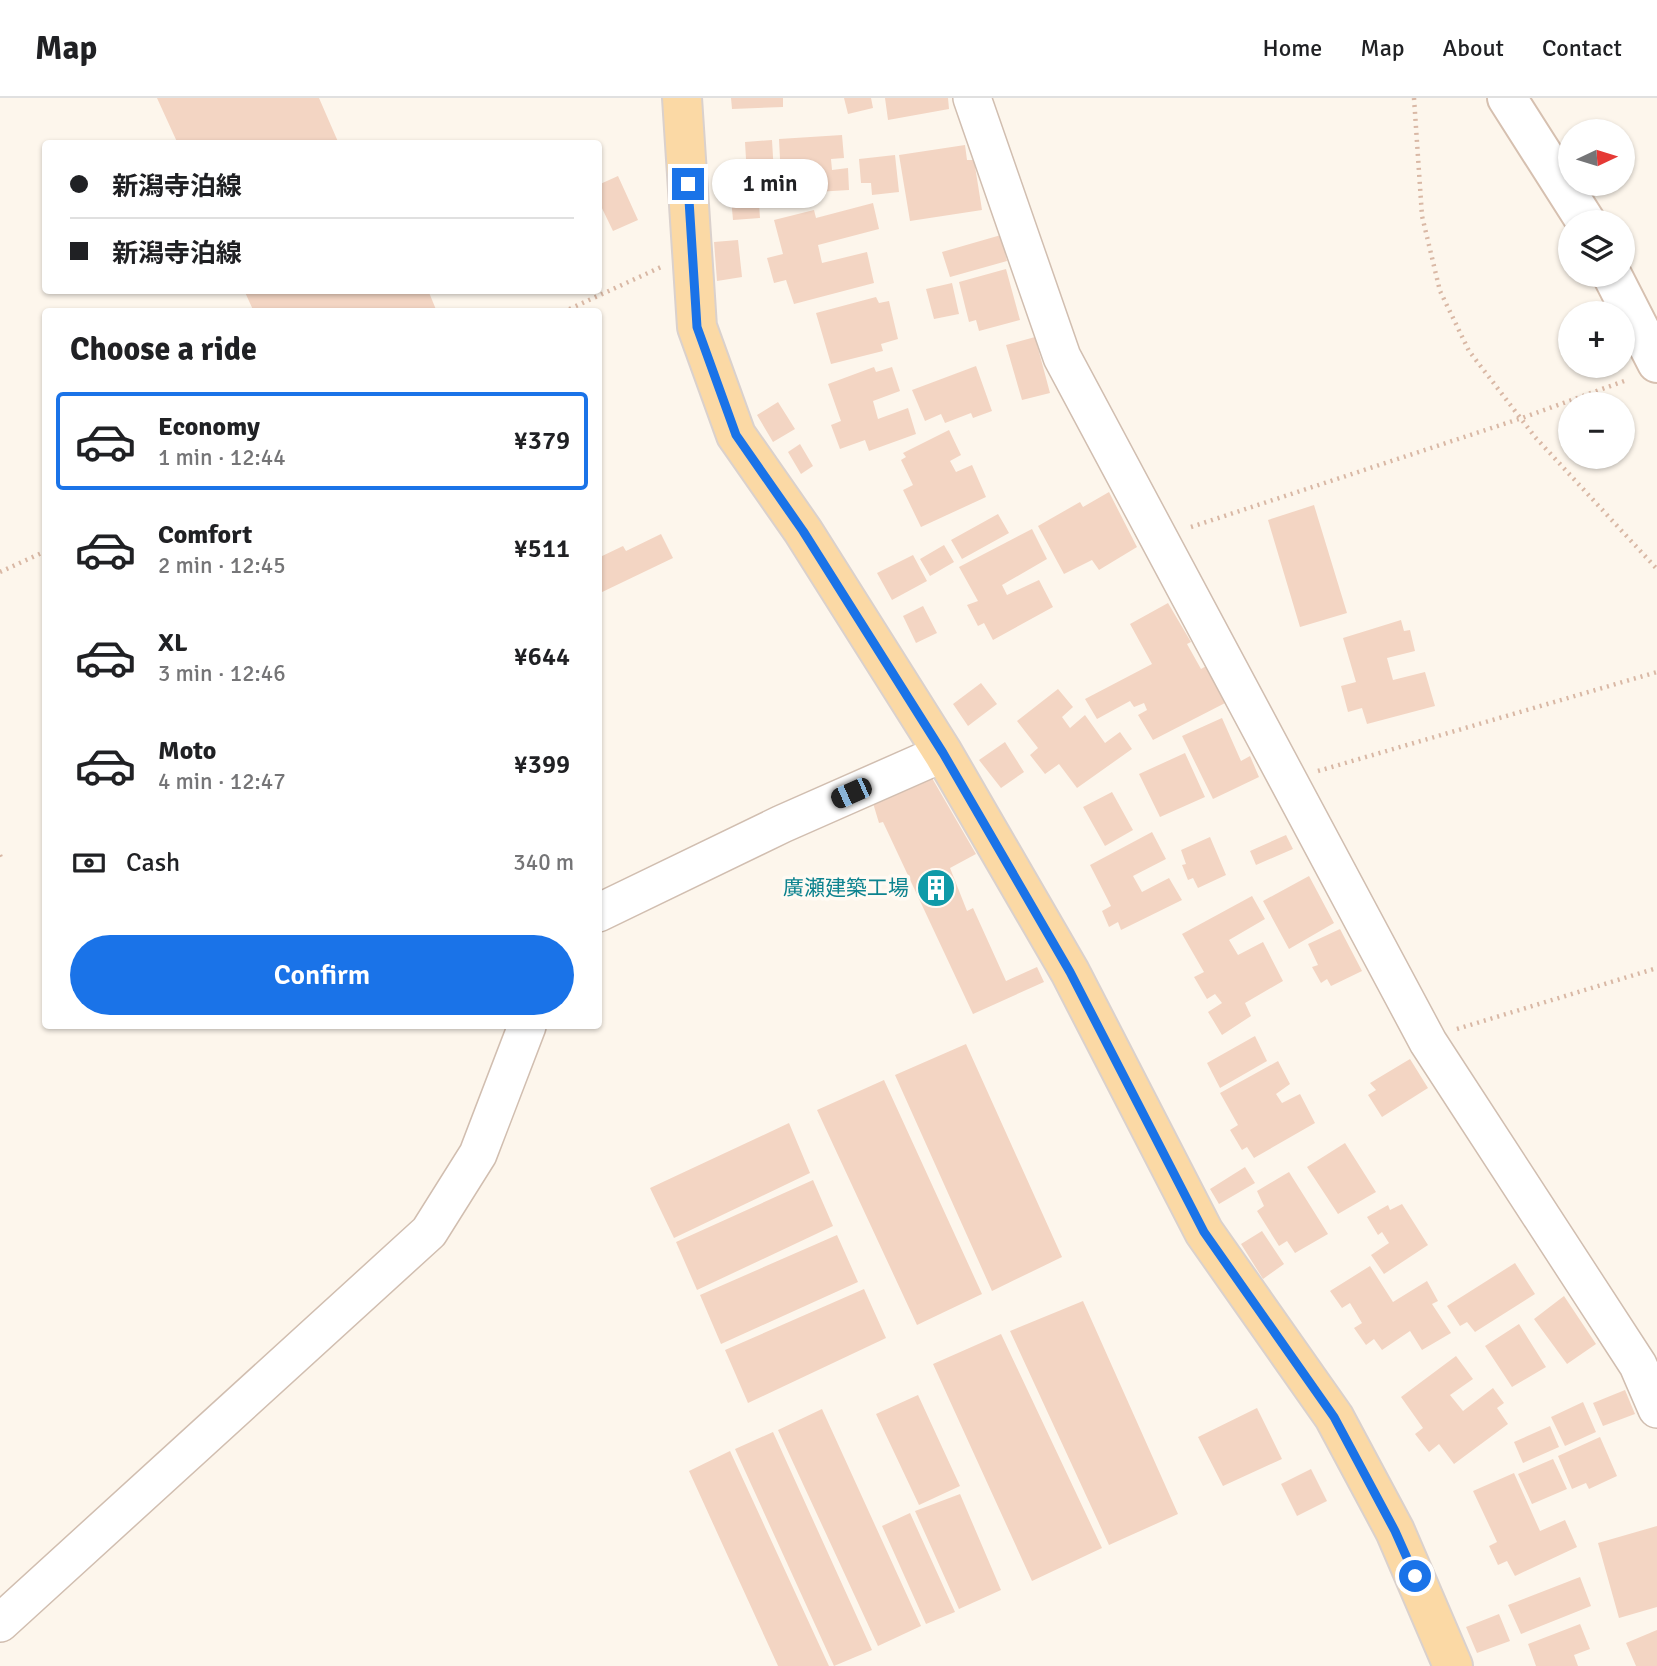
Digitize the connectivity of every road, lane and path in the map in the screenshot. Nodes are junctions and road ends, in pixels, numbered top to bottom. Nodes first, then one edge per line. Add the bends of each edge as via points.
1 (682, 98) edge
2 (972, 98) edge
3 (1414, 98) edge
4 (1507, 98) edge
5 (1578, 210) edge
6 (693, 262) junction
7 (1618, 287) edge
8 (601, 294) edge
9 (602, 294) edge
10 (572, 308) edge
11 (1656, 360) edge
12 (1522, 418) junction
13 (1160, 540) junction
14 (42, 553) edge
15 (1657, 569) edge
16 (0, 572) edge
17 (1657, 672) edge
18 (943, 753) junction
19 (1287, 782) junction
20 (602, 911) edge
21 (1657, 968) edge
22 (526, 1029) edge
23 (1428, 1042) junction
24 (1657, 1409) edge
25 (0, 1623) edge
26 (1453, 1666) edge

1 - 6 main road
2 - 13 street via 1062,356
3 - 12 path via 1422,216 1440,292 1469,351
4 - 5 street
6 - 9 path via 659,267
6 - 18 main road via 697,327 736,435 803,531
7 - 11 street
8 - 10 path
11 - 12 path via 1636,377
12 - 13 path
12 - 15 path
13 - 19 street
14 - 16 path
17 - 19 path
18 - 20 street
18 - 26 main road via 1070,972 1204,1232 1334,1417 1395,1531
19 - 23 street
21 - 23 path via 1458,1028
22 - 25 street via 478,1154 429,1232
23 - 24 street via 1638,1365

